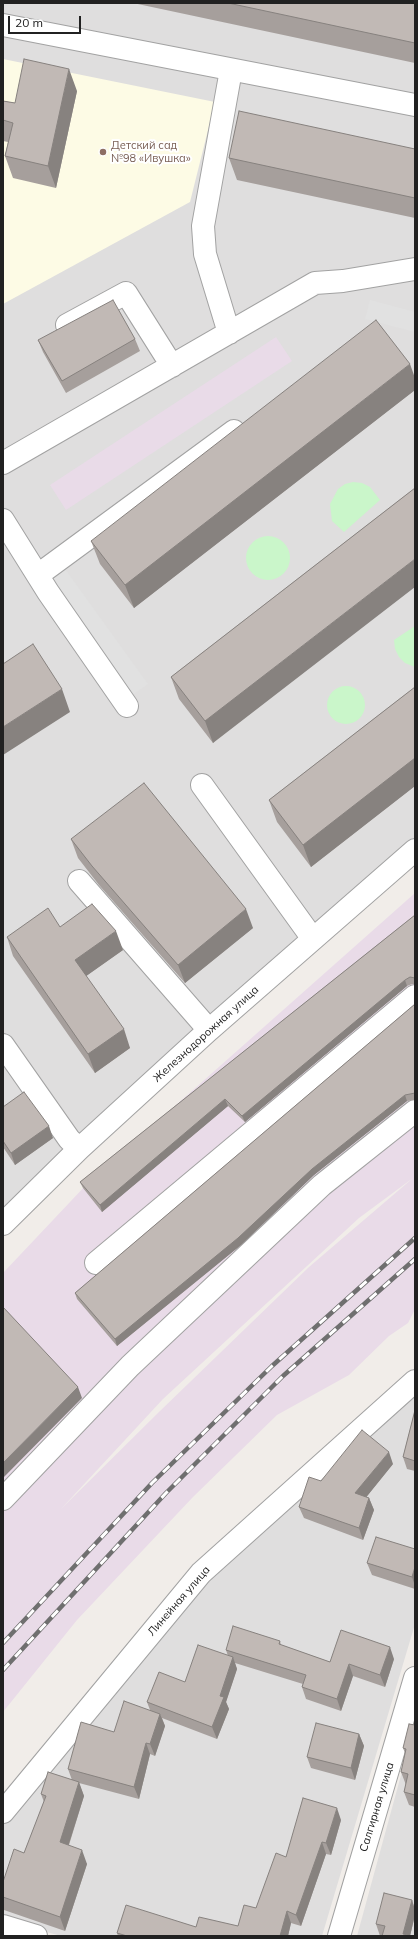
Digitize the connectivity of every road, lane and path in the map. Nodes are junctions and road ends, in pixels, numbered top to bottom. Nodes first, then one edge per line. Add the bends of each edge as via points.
1 (3, 25) edge
2 (231, 70) junction
3 (415, 105) edge
4 (415, 269) edge
5 (67, 325) edge
6 (229, 333) junction
7 (172, 366) junction
8 (253, 417) edge
9 (3, 463) edge
10 (3, 522) edge
11 (38, 575) junction
12 (127, 706) dead end
13 (202, 785) dead end
14 (415, 850) edge
15 (79, 881) dead end
16 (313, 939) junction
17 (415, 996) edge
18 (209, 1030) junction
19 (3, 1045) edge
20 (415, 1111) edge
21 (79, 1149) junction
22 (3, 1224) edge
23 (96, 1263) dead end
24 (415, 1380) edge
25 (3, 1499) edge
26 (415, 1678) edge
27 (3, 1812) edge
28 (3, 1926) edge
29 (36, 1936) edge
30 (339, 1936) edge

1 - 2 street
2 - 3 street
2 - 6 street via 203,226 205,254
4 - 6 street via 315,283
5 - 7 street via 126,293
6 - 7 street
7 - 9 street
8 - 11 street
10 - 11 street
11 - 12 street
13 - 16 street
14 - 16 street, Железнодорожная улица
15 - 18 street
16 - 18 street, Железнодорожная улица
17 - 23 street
18 - 21 street, Железнодорожная улица
19 - 21 street via 69,1139
20 - 25 street via 322,1185 130,1366
21 - 22 street, Железнодорожная улица
24 - 27 street, Линейная улица via 201,1573
26 - 30 street, Салгирная улица
28 - 29 street

